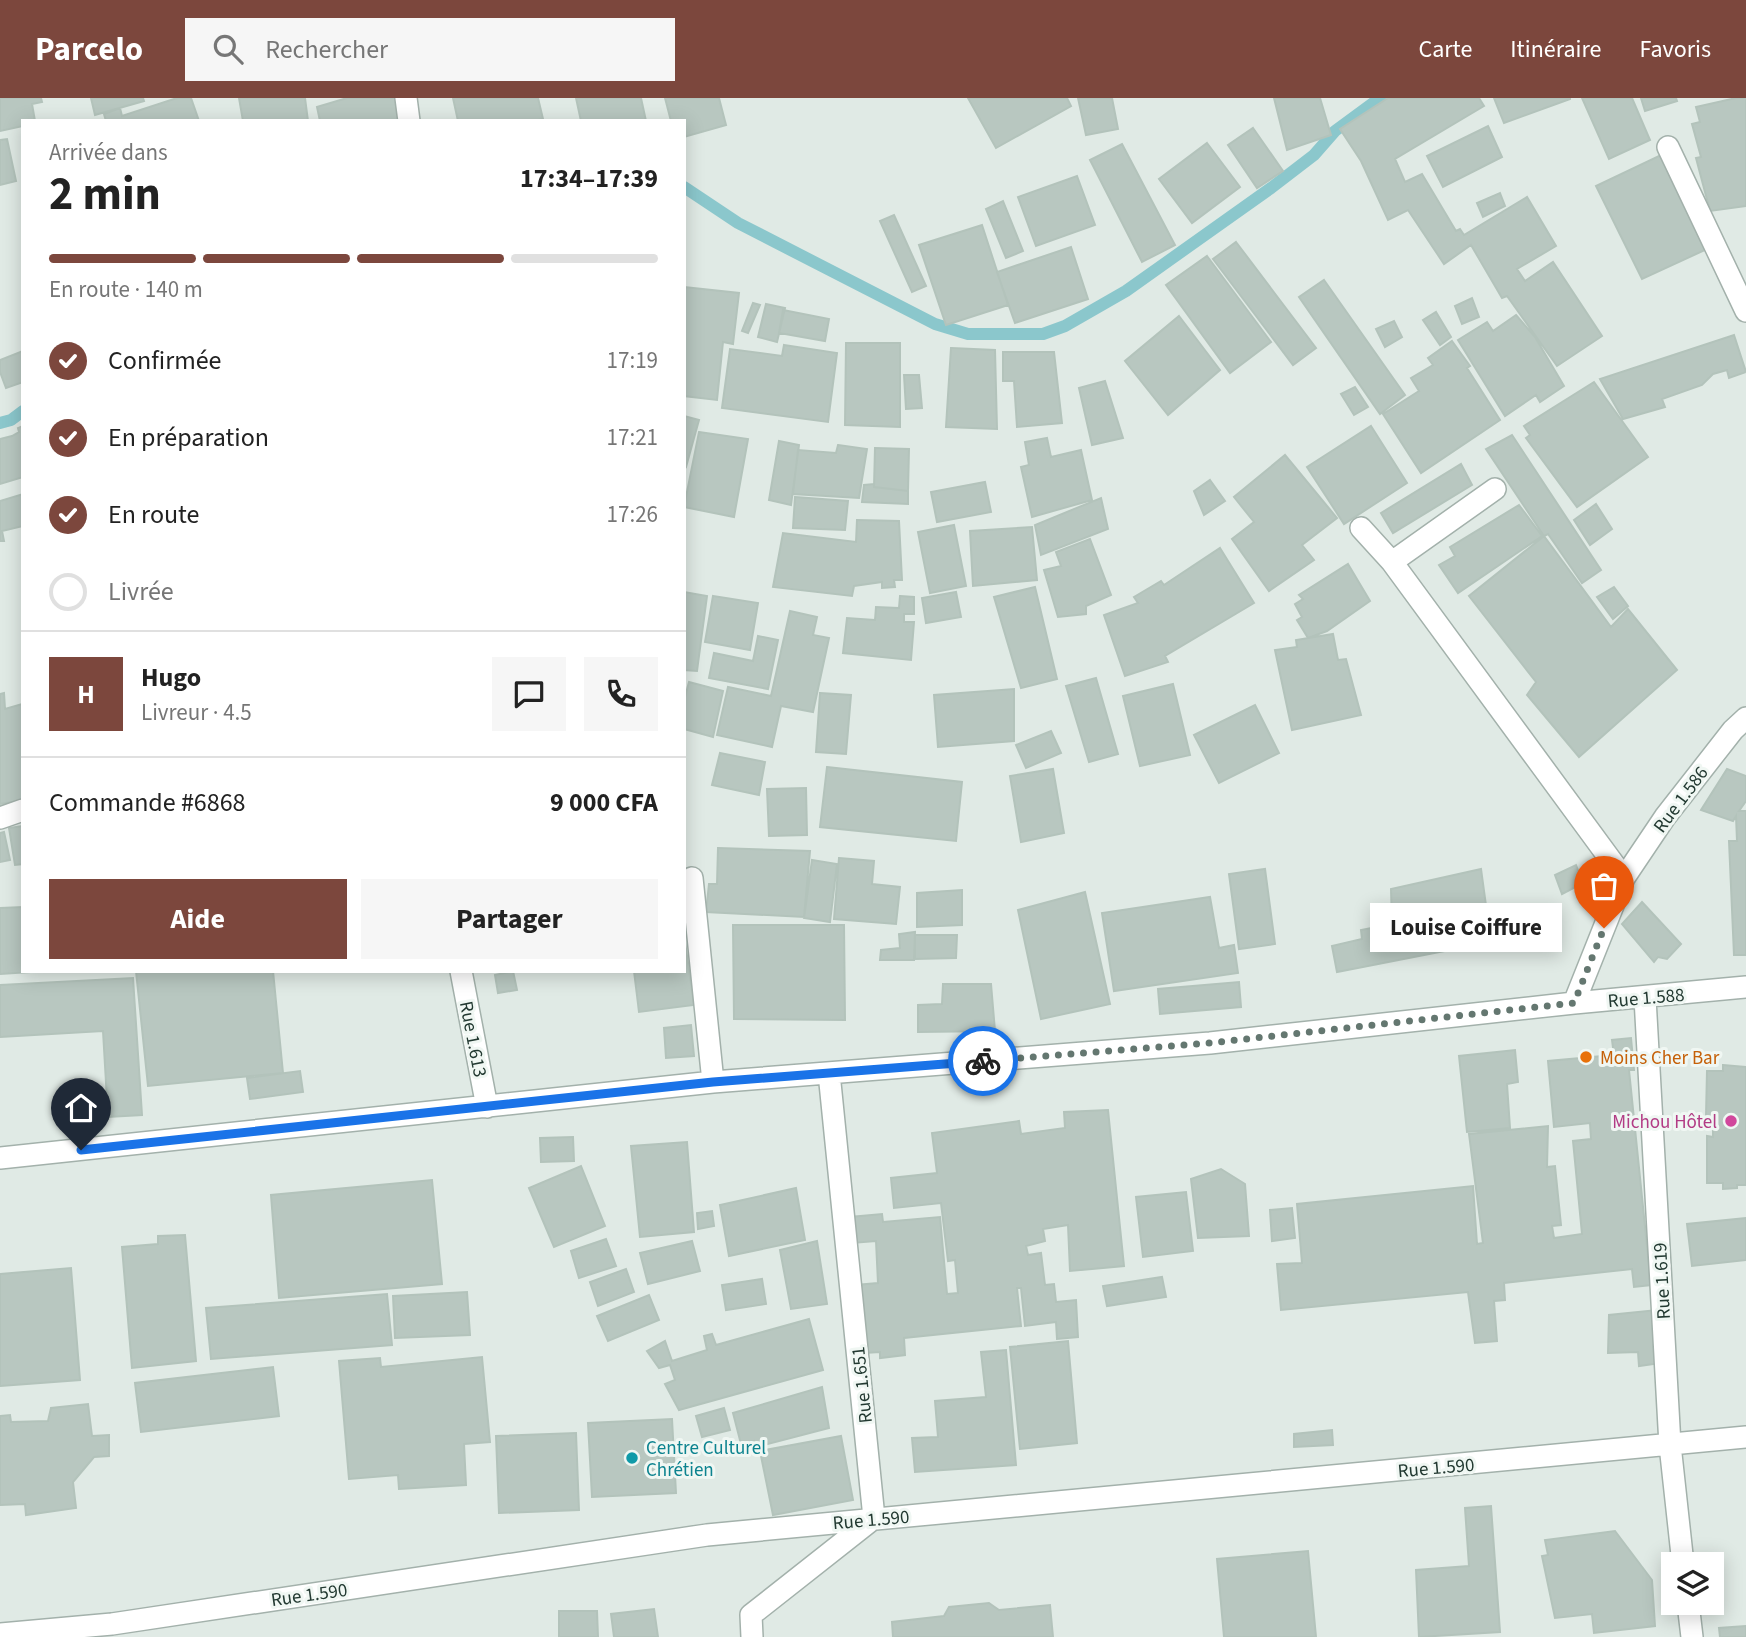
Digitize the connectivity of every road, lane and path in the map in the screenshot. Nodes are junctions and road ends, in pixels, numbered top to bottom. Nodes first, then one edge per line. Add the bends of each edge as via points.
1 (406, 98) edge
2 (409, 119) edge
3 (1668, 147) dead end
4 (1746, 310) edge
5 (1495, 489) dead end
6 (1361, 528) dead end
7 (1392, 562) junction
8 (1746, 718) edge
9 (21, 811) edge
10 (0, 818) edge
11 (692, 878) dead end
12 (1625, 878) junction
13 (461, 973) edge
14 (1746, 987) edge
15 (1645, 998) junction
16 (1574, 1003) junction
17 (829, 1073) junction
18 (713, 1082) junction
19 (486, 1107) junction
20 (0, 1158) edge
21 (1746, 1437) edge
22 (1670, 1445) junction
23 (874, 1518) junction
24 (1683, 1552) edge
25 (1689, 1615) edge
26 (0, 1634) edge
27 (752, 1637) edge
28 (1692, 1637) edge

1 - 2 street
3 - 4 street
5 - 7 street
6 - 7 street
7 - 12 street
8 - 12 street, Rue 1.586 via 1665,817
9 - 10 street
11 - 18 street
12 - 16 street, Rue 1.586
13 - 19 street, Rue 1.613
14 - 15 street, Rue 1.588
15 - 16 street, Rue 1.588
15 - 22 street, Rue 1.619
16 - 17 street, Rue 1.588 via 1210,1043
17 - 18 street, Rue 1.588
17 - 23 street, Rue 1.651
18 - 19 street, Rue 1.588
19 - 20 street, Rue 1.588
21 - 22 street, Rue 1.590
22 - 23 street, Rue 1.590
22 - 24 street, Rue 1.619
23 - 26 street, Rue 1.590 via 707,1535 112,1624
23 - 27 street via 751,1615
25 - 28 street

